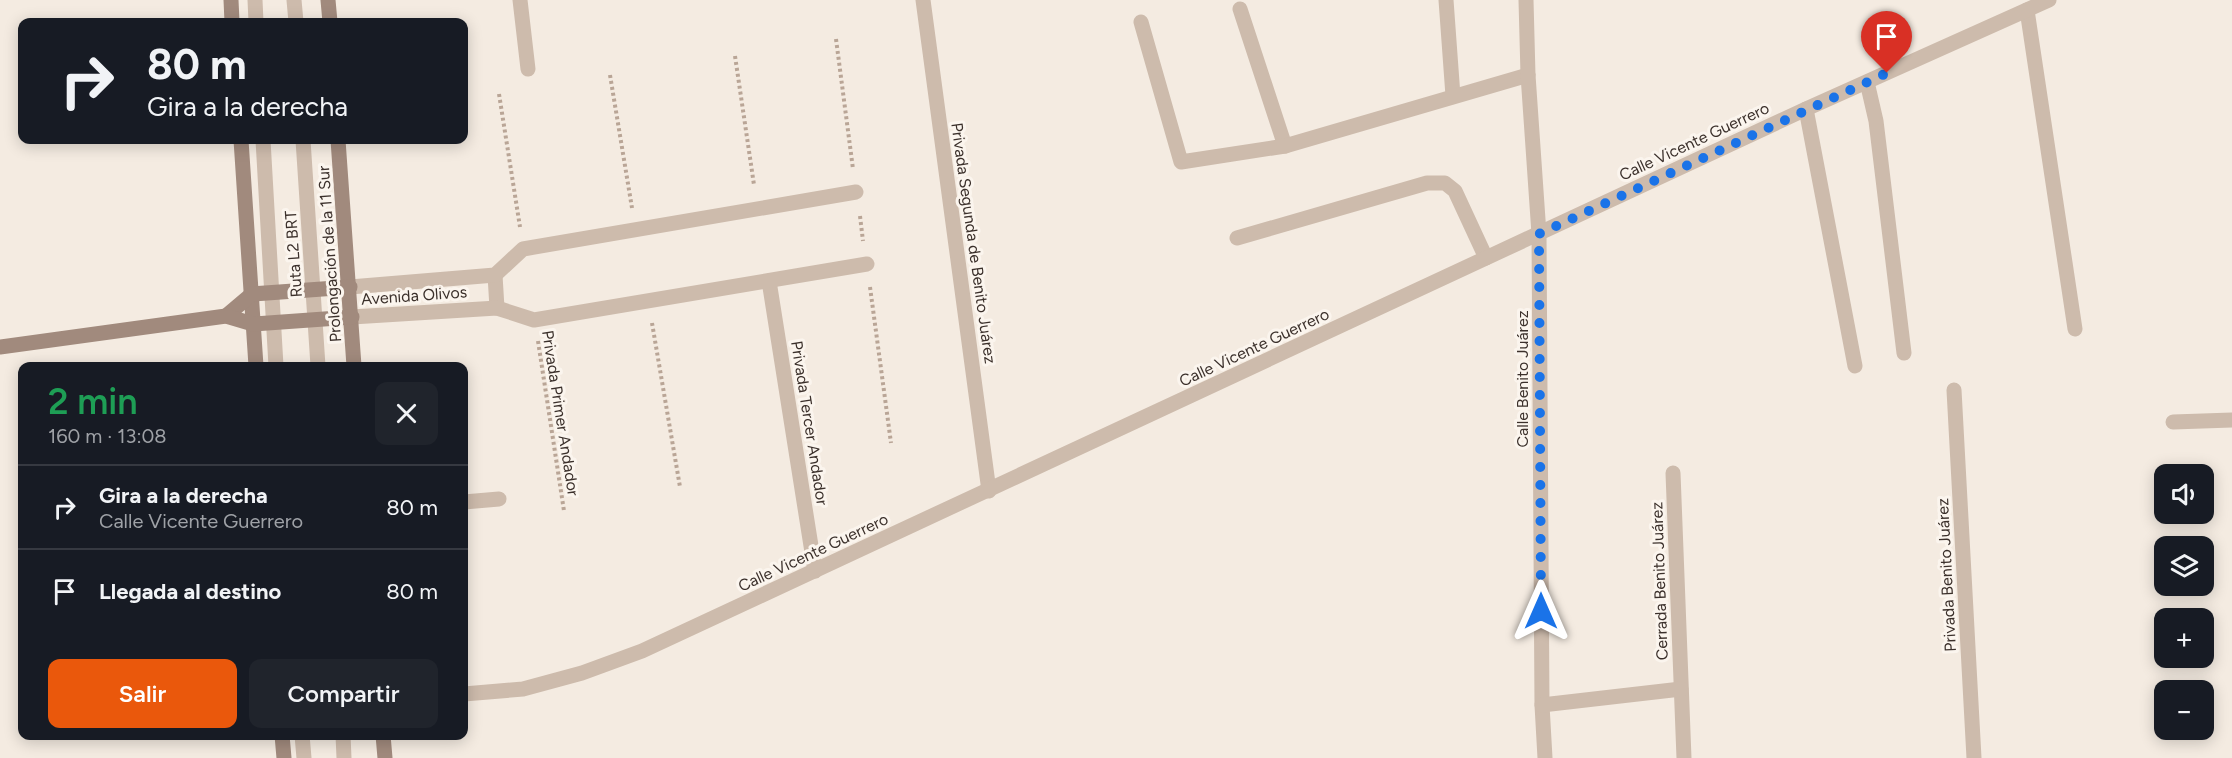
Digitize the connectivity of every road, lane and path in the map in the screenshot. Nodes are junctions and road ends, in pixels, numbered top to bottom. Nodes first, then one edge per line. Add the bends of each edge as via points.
1 (231, 0) edge
2 (255, 0) edge
3 (294, 0) edge
4 (328, 0) edge
5 (520, 0) edge
6 (923, 0) edge
7 (1446, 0) edge
8 (1526, 0) edge
9 (2049, 0) edge
10 (1240, 9) dead end
11 (2027, 10) junction
12 (232, 18) edge
13 (256, 18) edge
14 (296, 18) edge
15 (330, 18) edge
16 (1141, 22) dead end
17 (735, 56) dead end
18 (528, 69) dead end
19 (610, 75) dead end
20 (1528, 75) junction
21 (1867, 82) junction
22 (499, 94) dead end
23 (1453, 96) junction
24 (1806, 109) junction
25 (241, 144) edge
26 (263, 144) edge
27 (303, 144) edge
28 (339, 144) edge
29 (1285, 146) junction
30 (856, 192) dead end
31 (758, 209) junction
32 (635, 230) junction
33 (1539, 234) junction
34 (1237, 238) dead end
35 (523, 249) junction
36 (1486, 258) junction
37 (867, 264) dead end
38 (495, 275) junction
39 (769, 281) junction
40 (350, 286) junction
41 (313, 290) junction
42 (271, 293) junction
43 (252, 294) junction
44 (649, 302) junction
45 (497, 308) junction
46 (226, 316) junction
47 (352, 317) junction
48 (315, 320) junction
49 (534, 320) junction
50 (273, 323) junction
51 (253, 324) junction
52 (2075, 329) dead end
53 (0, 347) edge
54 (1904, 353) dead end
55 (256, 362) edge
56 (276, 362) edge
57 (318, 362) edge
58 (354, 362) edge
59 (1855, 366) dead end
60 (1954, 390) dead end
61 (2232, 420) edge
62 (2173, 422) dead end
63 (1673, 473) dead end
64 (680, 487) dead end
65 (989, 491) junction
66 (499, 499) dead end
67 (468, 502) edge
68 (564, 511) dead end
69 (815, 571) junction
70 (1682, 688) junction
71 (468, 694) edge
72 (1542, 705) junction
73 (282, 740) edge
74 (302, 740) edge
75 (342, 740) edge
76 (383, 740) edge
77 (284, 758) edge
78 (304, 758) edge
79 (344, 758) edge
80 (384, 758) edge
81 (1545, 758) edge
82 (1684, 758) edge
83 (1974, 758) edge

1 - 12 main road
2 - 13 street
3 - 14 street
4 - 15 main road
5 - 18 street
6 - 65 street, Privada Segunda de Benito Juárez
7 - 23 street
8 - 20 street, Calle Benito Juárez
9 - 11 street, Calle Vicente Guerrero
10 - 29 street
11 - 21 street, Calle Vicente Guerrero
11 - 52 street
16 - 29 street via 1182,162
17 - 31 path
19 - 32 path
20 - 23 street
20 - 33 street, Calle Benito Juárez
21 - 24 street, Calle Vicente Guerrero
21 - 54 street via 1876,121
22 - 35 path
23 - 29 street
24 - 33 street, Calle Vicente Guerrero
24 - 59 street
25 - 43 main road
26 - 42 street, Ruta L2 BRT
27 - 41 street, Ruta L2 BRT
28 - 40 main road, Prolongación de la 11 Sur
30 - 31 street
31 - 32 street
32 - 35 street
33 - 36 street, Calle Vicente Guerrero
33 - 72 street, Calle Benito Juárez
34 - 36 street via 1427,183 1445,183 1455,191
35 - 38 street
36 - 65 street, Calle Vicente Guerrero
37 - 39 street
38 - 40 street
38 - 45 street
39 - 44 street
39 - 69 street, Privada Tercer Andador
40 - 41 main road, Avenida Olivos
40 - 47 main road, Prolongación de la 11 Sur
41 - 42 main road, Avenida Olivos
41 - 48 street, Ruta L2 BRT
42 - 43 main road, Avenida Olivos
42 - 50 street, Ruta L2 BRT
43 - 46 main road
43 - 51 main road
44 - 49 street
44 - 64 path
45 - 47 street, Avenida Olivos
45 - 49 street
46 - 51 main road, Avenida Olivos
46 - 53 main road, Avenida Olivos
47 - 48 main road, Avenida Olivos
47 - 58 main road, Prolongación de la 11 Sur
48 - 50 main road, Avenida Olivos
48 - 57 street, Ruta L2 BRT
49 - 68 path, Privada Primer Andador
50 - 51 main road, Avenida Olivos
50 - 56 street, Ruta L2 BRT
51 - 55 main road
60 - 83 street, Privada Benito Juárez
61 - 62 street
63 - 70 street, Cerrada Benito Juárez
65 - 69 street, Calle Vicente Guerrero
66 - 67 street
69 - 71 street, Calle Vicente Guerrero via 642,651 582,673 523,689
70 - 72 street
70 - 82 street, Cerrada Benito Juárez
72 - 81 street, Calle Benito Juárez
73 - 77 main road
74 - 78 street
75 - 79 street
76 - 80 main road

